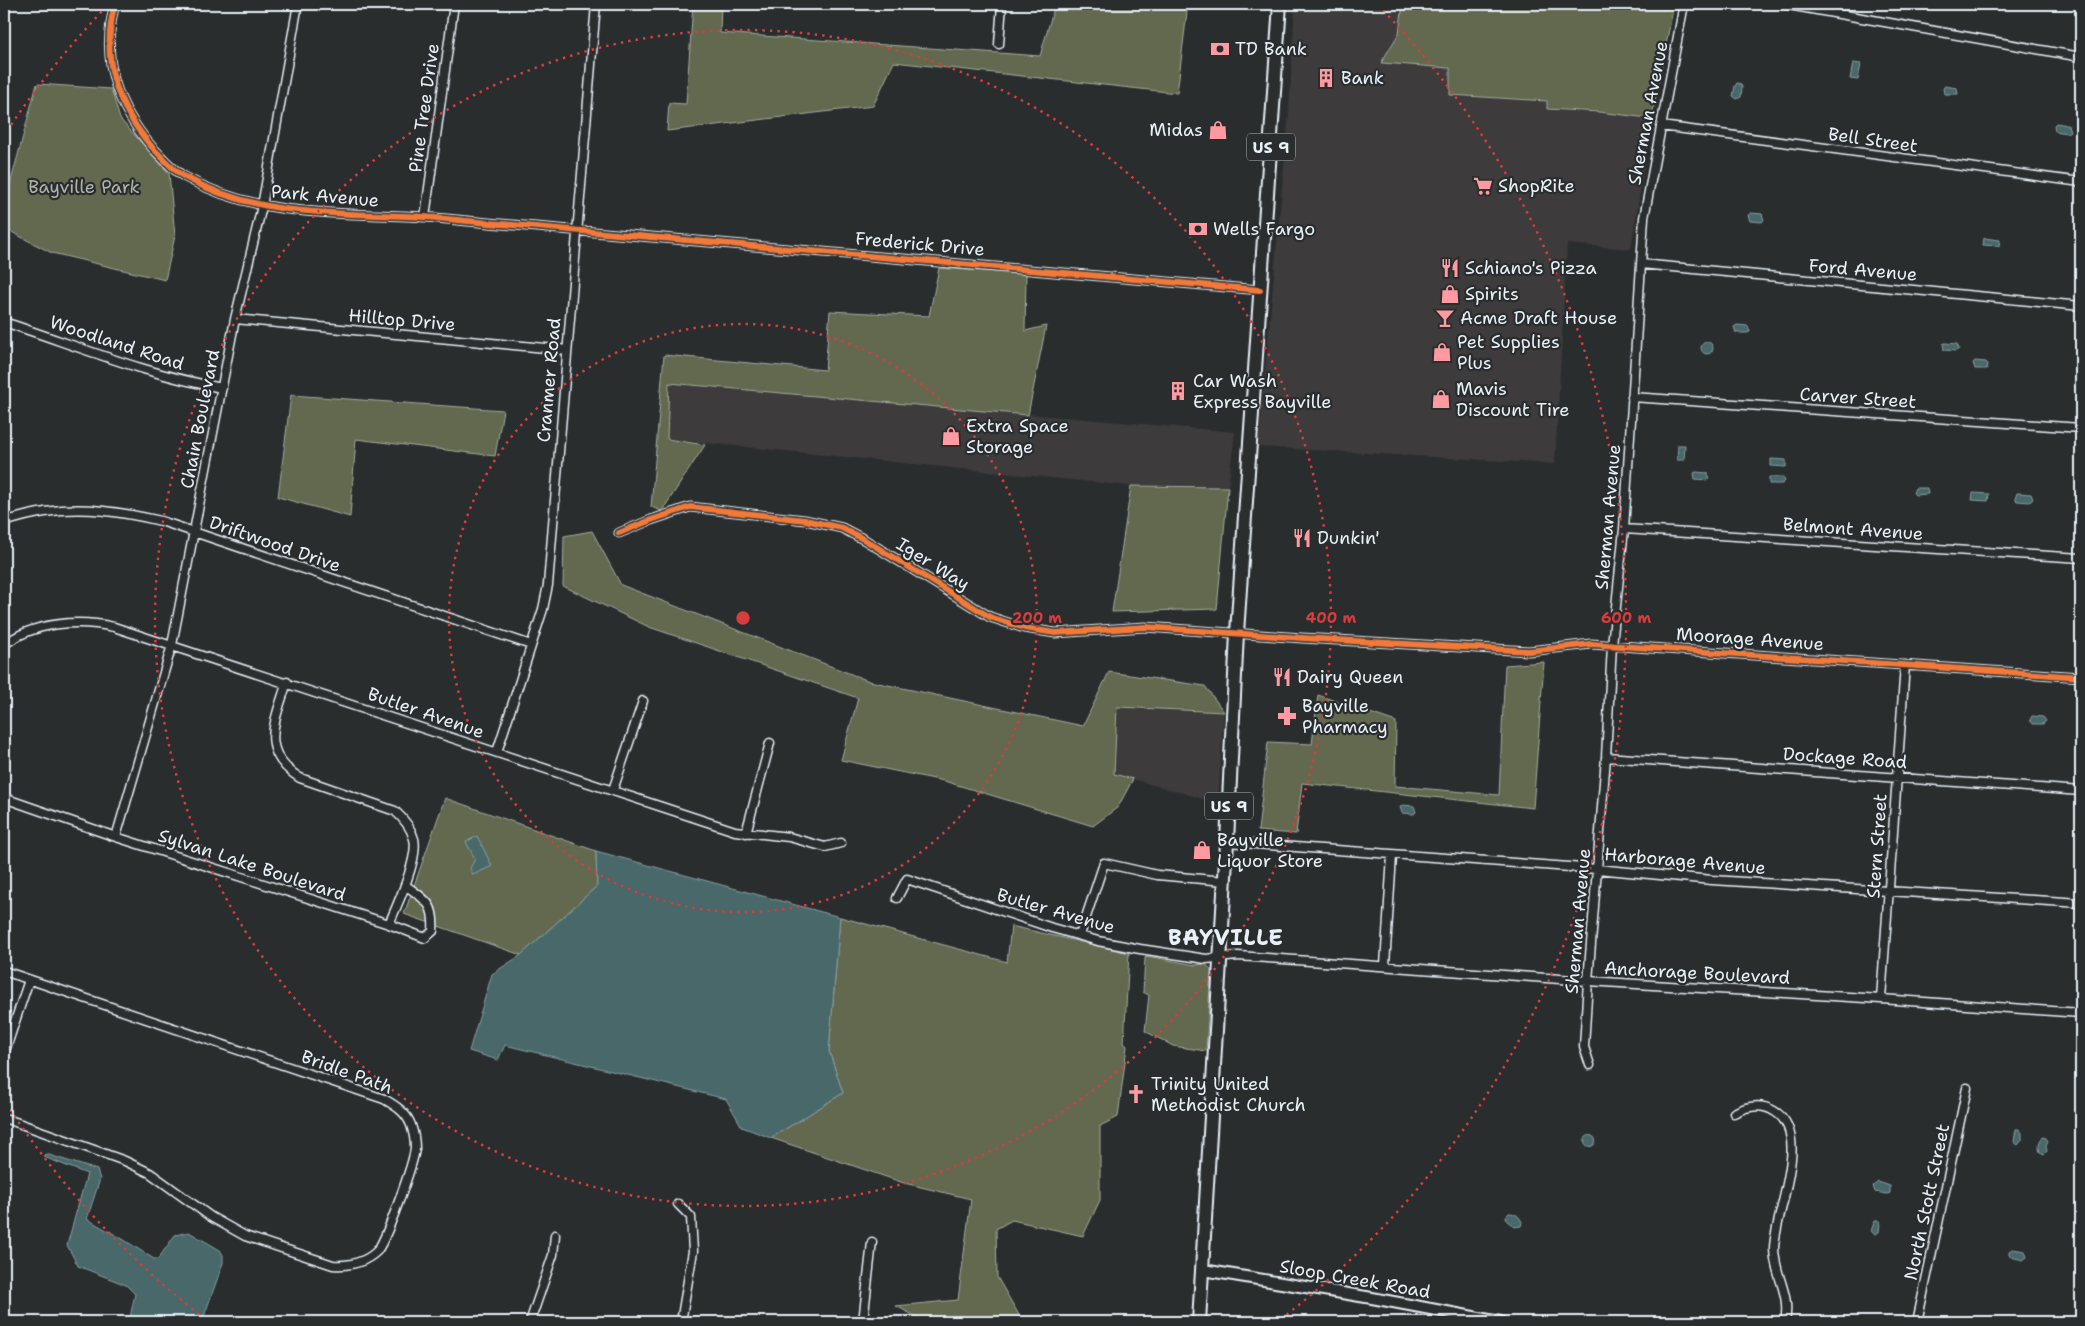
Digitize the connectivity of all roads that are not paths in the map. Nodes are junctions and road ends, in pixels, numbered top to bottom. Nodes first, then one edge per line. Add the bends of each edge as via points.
1 (115, 4) edge
2 (298, 4) edge
3 (454, 4) edge
4 (596, 4) edge
5 (1002, 4) edge
6 (1280, 4) edge
7 (1684, 4) edge
8 (1783, 4) edge
9 (999, 44) dead end
10 (2081, 57) edge
11 (1661, 126) junction
12 (2081, 182) edge
13 (262, 206) junction
14 (425, 217) junction
15 (577, 231) junction
16 (1641, 264) junction
17 (1260, 290) junction
18 (2081, 306) edge
19 (235, 320) junction
20 (4, 322) edge
21 (567, 350) junction
22 (222, 388) junction
23 (1632, 397) junction
24 (2081, 428) edge
25 (4, 522) edge
26 (1624, 529) junction
27 (193, 532) junction
28 (619, 533) dead end
29 (2081, 558) edge
30 (1237, 633) junction
31 (4, 645) edge
32 (531, 645) junction
33 (1612, 645) junction
34 (172, 646) junction
35 (1905, 665) junction
36 (2081, 677) edge
37 (287, 682) junction
38 (643, 701) dead end
39 (770, 742) dead end
40 (497, 752) junction
41 (1606, 757) junction
42 (1897, 777) junction
43 (613, 790) junction
44 (2081, 791) edge
45 (4, 798) edge
46 (746, 833) junction
47 (116, 837) junction
48 (1227, 842) junction
49 (841, 843) dead end
50 (1392, 856) junction
51 (1597, 869) junction
52 (1225, 881) junction
53 (404, 885) junction
54 (1889, 890) junction
55 (897, 898) dead end
56 (2081, 903) edge
57 (389, 924) junction
58 (1080, 936) junction
59 (1220, 957) junction
60 (1385, 965) junction
61 (4, 971) edge
62 (29, 980) junction
63 (1588, 981) junction
64 (1881, 999) junction
65 (2081, 1013) edge
66 (4, 1054) edge
67 (1590, 1066) dead end
68 (1966, 1088) dead end
69 (1734, 1113) dead end
70 (4, 1118) edge
71 (678, 1204) dead end
72 (555, 1235) dead end
73 (872, 1242) dead end
74 (1203, 1270) junction
75 (530, 1322) edge
76 (681, 1322) edge
77 (863, 1322) edge
78 (1199, 1322) edge
79 (1500, 1322) edge
80 (1785, 1322) edge
81 (1917, 1322) edge

1 - 13 street, Park Avenue via 110,29 112,75 126,111 135,124 180,174 218,194
2 - 13 street, Chain Boulevard
3 - 14 street, Pine Tree Drive
4 - 15 street, Cranmer Road
5 - 9 street
6 - 17 highway, US 9
7 - 11 street, Sherman Avenue
8 - 10 street
11 - 12 street, Bell Street
11 - 16 street, Sherman Avenue via 1644,218
13 - 14 street, Park Avenue via 304,213
13 - 19 street, Chain Boulevard
14 - 15 street, Park Avenue
15 - 17 street, Frederick Drive
15 - 21 street, Cranmer Road
16 - 18 street, Ford Avenue
16 - 23 street, Sherman Avenue
17 - 30 highway, US 9
19 - 21 street, Hilltop Drive
19 - 22 street, Chain Boulevard
20 - 22 street, Woodland Road via 192,383
21 - 32 street, Cranmer Road via 548,585
22 - 27 street, Chain Boulevard
23 - 24 street, Carver Street
23 - 26 street, Sherman Avenue
25 - 27 street, Driftwood Drive via 44,512 99,510 144,517
26 - 29 street, Belmont Avenue
26 - 33 street, Sherman Avenue
27 - 32 street, Driftwood Drive
27 - 34 street, Chain Boulevard
28 - 30 street, Iger Way via 690,507 805,520 850,532 990,617 1010,625 1054,633 1145,627
30 - 33 street, Moorage Avenue via 1529,651 1591,644
30 - 48 highway, US 9
31 - 34 street, Butler Avenue via 21,635 51,625 76,622 114,626
32 - 40 street, Cranmer Road
33 - 35 street, Moorage Avenue
33 - 41 street, Sherman Avenue
34 - 37 street, Butler Avenue
34 - 47 street, Chain Boulevard
35 - 36 street, Moorage Avenue
35 - 42 street, Stern Street
37 - 40 street, Butler Avenue
37 - 53 street via 273,728 278,760 300,778 395,811 406,821 415,841
38 - 43 street
39 - 46 street
40 - 43 street, Butler Avenue
41 - 42 street, Dockage Road
41 - 51 street, Sherman Avenue
42 - 44 street, Dockage Road
42 - 54 street, Stern Street
43 - 46 street, Butler Avenue
45 - 47 street, Sylvan Lake Boulevard
46 - 49 street, Butler Avenue via 790,837 825,847
47 - 57 street, Sylvan Lake Boulevard
48 - 50 street, Harborage Avenue
48 - 52 highway, US 9
50 - 51 street, Harborage Avenue
50 - 60 street
51 - 54 street, Harborage Avenue via 1712,880
51 - 63 street, Sherman Avenue
52 - 58 street via 1157,875 1104,863
52 - 59 highway, US 9
53 - 57 street
53 - 57 street, Sylvan Lake Boulevard via 426,901 433,913 433,931 425,938
54 - 56 street, Harborage Avenue
54 - 64 street, Stern Street
55 - 58 street, Butler Avenue via 907,879
58 - 59 street, Butler Avenue via 1206,959
59 - 60 street, Anchorage Boulevard
59 - 74 highway, US 9
60 - 63 street, Anchorage Boulevard
61 - 62 street, Bridle Path
62 - 66 street
62 - 70 street, Bridle Path via 384,1099 407,1116 415,1148 392,1222 378,1250 368,1258 345,1266 245,1236 211,1217 150,1173
63 - 64 street, Anchorage Boulevard
63 - 67 street, Sherman Avenue via 1584,1047
64 - 65 street, Anchorage Boulevard
68 - 81 street, North Stott Street
69 - 80 street via 1748,1107 1770,1109 1783,1118 1790,1130 1792,1154 1774,1246 1787,1298
71 - 76 street via 691,1217 693,1251
72 - 75 street via 553,1255
73 - 77 street
74 - 78 highway, US 9
74 - 79 street, Sloop Creek Road

